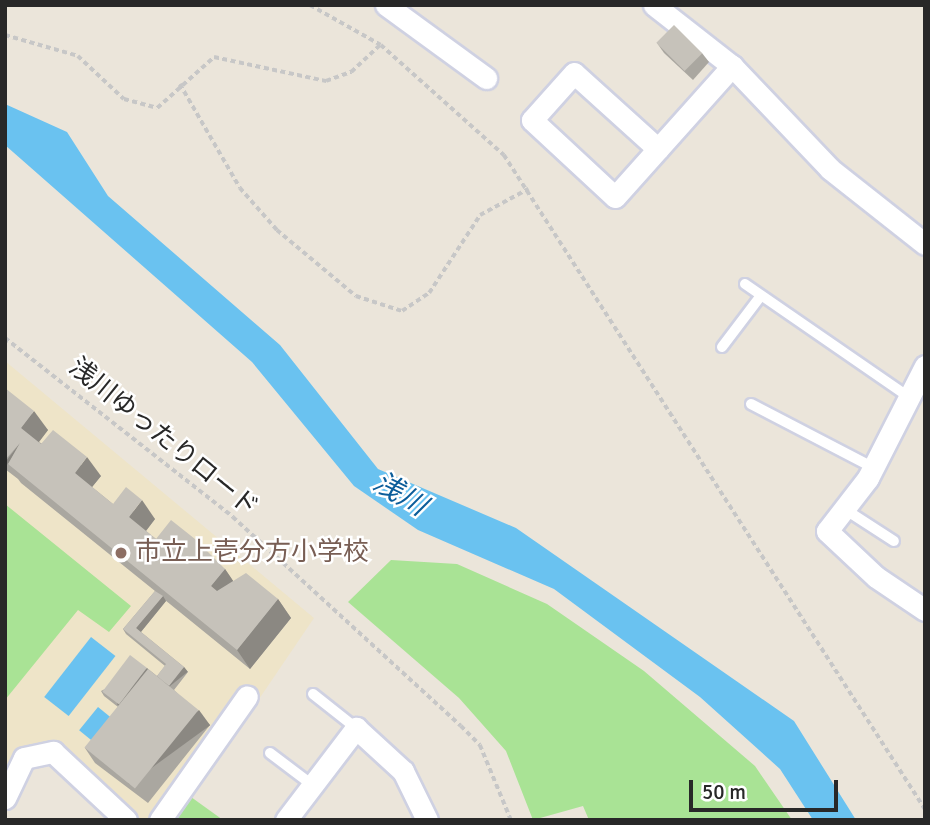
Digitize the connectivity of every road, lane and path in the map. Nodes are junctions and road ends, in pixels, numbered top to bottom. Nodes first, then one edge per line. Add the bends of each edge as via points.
1 (310, 5) edge
2 (386, 5) edge
3 (654, 5) edge
4 (5, 35) edge
5 (380, 45) junction
6 (732, 66) junction
7 (486, 78) dead end
8 (180, 84) junction
9 (658, 149) junction
10 (528, 189) junction
11 (925, 244) edge
12 (745, 284) dead end
13 (760, 297) junction
14 (5, 338) edge
15 (722, 347) dead end
16 (925, 366) edge
17 (909, 397) junction
18 (751, 404) dead end
19 (872, 467) junction
20 (846, 510) junction
21 (894, 541) dead end
22 (925, 610) edge
23 (313, 694) dead end
24 (247, 696) dead end
25 (356, 729) junction
26 (271, 753) dead end
27 (311, 784) junction
28 (5, 798) edge
29 (925, 809) edge
30 (126, 820) edge
31 (160, 820) edge
32 (286, 820) edge
33 (427, 820) edge
34 (512, 820) edge

1 - 5 path
2 - 7 street
3 - 6 street
4 - 8 path via 78,56 124,99 157,108
5 - 8 path via 351,72 326,81 214,57
5 - 10 path via 504,155
6 - 9 street
6 - 11 street via 830,169
8 - 10 path via 240,188 277,230 356,296 402,311 429,293 480,215
9 - 9 street via 574,73 532,120 615,197
10 - 29 path
12 - 13 lane
13 - 15 lane
13 - 17 lane
14 - 34 path, 浅川ゆったりロード via 233,517 461,726 480,745
16 - 17 street
17 - 19 street
18 - 19 lane
19 - 20 street
20 - 21 lane
20 - 22 street via 827,531 876,577
23 - 25 lane
24 - 31 street
25 - 27 street
25 - 33 street via 403,771
26 - 27 lane
27 - 32 street
28 - 30 street via 24,758 53,752

